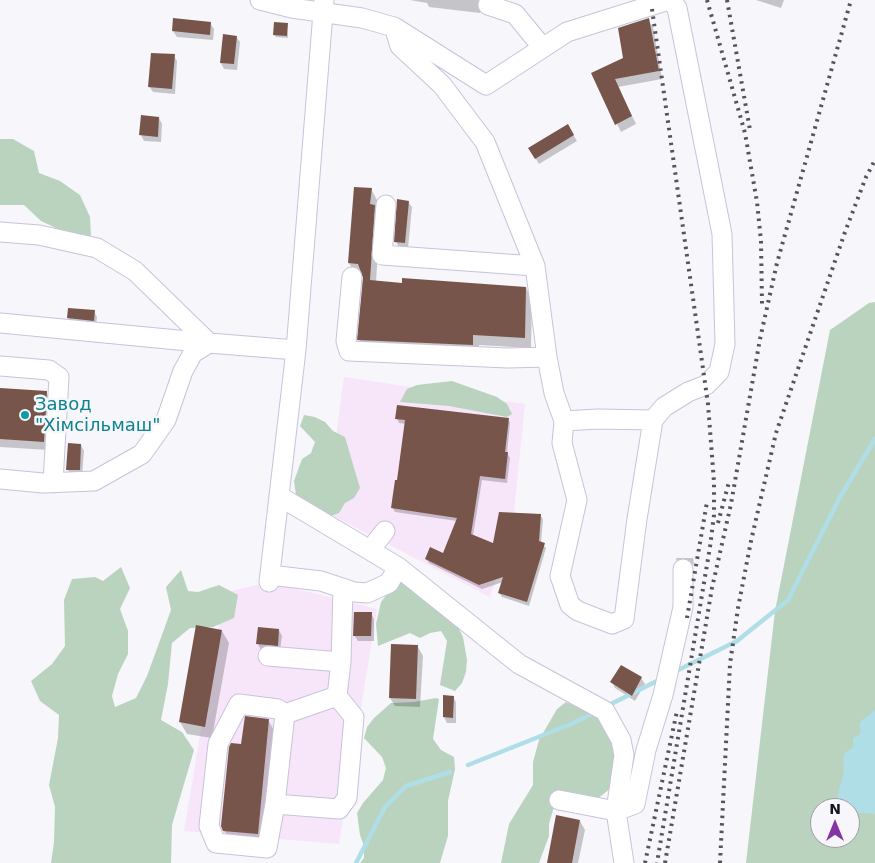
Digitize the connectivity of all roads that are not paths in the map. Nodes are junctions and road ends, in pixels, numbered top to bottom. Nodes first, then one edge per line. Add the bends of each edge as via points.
1 (260, 0) edge
2 (669, 0) edge
3 (488, 5) dead end
4 (324, 6) edge
5 (394, 27) junction
6 (543, 48) junction
7 (386, 205) dead end
8 (0, 232) edge
9 (536, 266) junction
10 (352, 277) dead end
11 (0, 323) edge
12 (209, 343) junction
13 (296, 350) junction
14 (547, 357) junction
15 (0, 366) edge
16 (653, 420) junction
17 (564, 421) junction
18 (0, 479) edge
19 (53, 482) junction
20 (279, 496) junction
21 (385, 531) dead end
22 (370, 550) junction
23 (398, 566) junction
24 (684, 570) dead end
25 (343, 588) junction
26 (268, 656) dead end
27 (340, 662) junction
28 (337, 696) junction
29 (285, 714) junction
30 (559, 800) dead end
31 (275, 804) junction
32 (616, 811) junction
33 (624, 863) edge

1 - 4 lane via 292,8
2 - 6 lane via 567,32
2 - 16 lane via 677,8 722,234 724,344 718,372 706,385 664,406
3 - 6 lane via 515,14
4 - 5 lane
4 - 13 lane
5 - 6 lane via 486,85
5 - 9 lane via 400,46 442,85 485,142
7 - 9 lane via 382,255
8 - 12 lane via 39,235 97,248 135,271
9 - 14 lane
10 - 14 lane via 346,340 349,351
11 - 12 lane
12 - 13 lane
12 - 19 lane via 192,353 166,420 142,454 94,481
13 - 20 lane
14 - 17 lane
15 - 19 lane via 49,370 59,377
16 - 17 lane
16 - 17 lane via 624,619 612,624 578,611 570,604 560,576 577,500 562,443
18 - 19 lane
20 - 22 lane
20 - 25 lane via 270,579 321,581
21 - 22 lane
22 - 23 lane
23 - 25 lane via 389,583 367,593
23 - 32 lane via 519,664 605,711 621,740 624,755
24 - 32 lane via 683,607 634,804
25 - 27 lane
26 - 27 lane
27 - 28 lane
28 - 29 lane
28 - 31 lane via 354,717 347,798 339,809
29 - 31 lane
29 - 31 lane via 278,709 239,704 218,744 209,826 216,843 267,848
30 - 32 lane
32 - 33 lane

